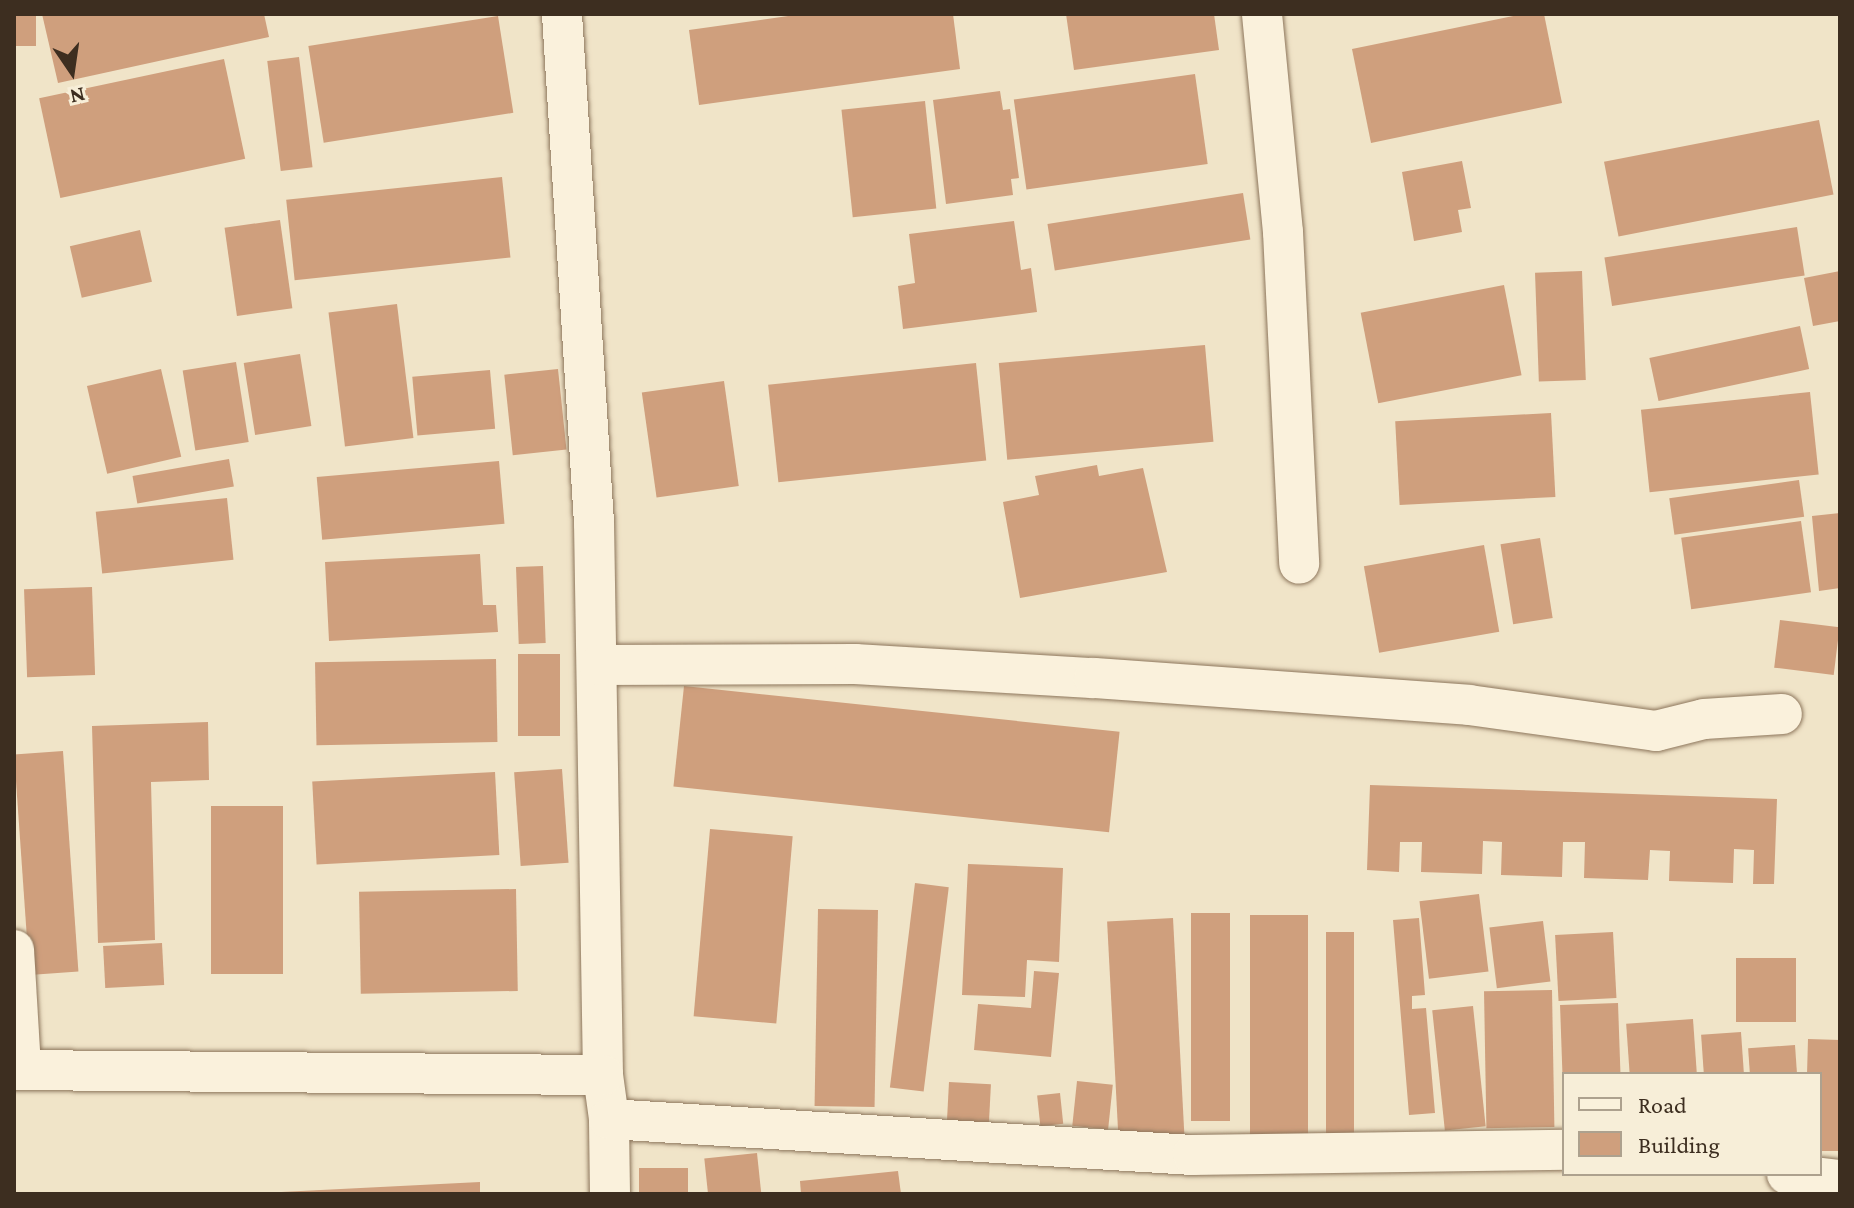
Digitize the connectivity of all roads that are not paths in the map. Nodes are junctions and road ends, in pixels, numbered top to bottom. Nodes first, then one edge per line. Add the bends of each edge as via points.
1 (562, 14) edge
2 (1262, 14) edge
3 (1299, 564) dead end
4 (599, 665) junction
5 (1782, 714) dead end
6 (14, 950) edge
7 (18, 1070) edge
8 (603, 1075) junction
9 (609, 1119) junction
10 (1562, 1150) edge
11 (1805, 1176) edge
12 (1840, 1180) edge
13 (610, 1194) edge

1 - 4 street
2 - 3 street via 1283,232
4 - 5 street via 840,664 1094,678 1469,705 1656,731 1704,719
4 - 8 street
6 - 7 street
7 - 8 street
8 - 9 street
9 - 10 street via 1193,1155
9 - 13 street
11 - 12 street

